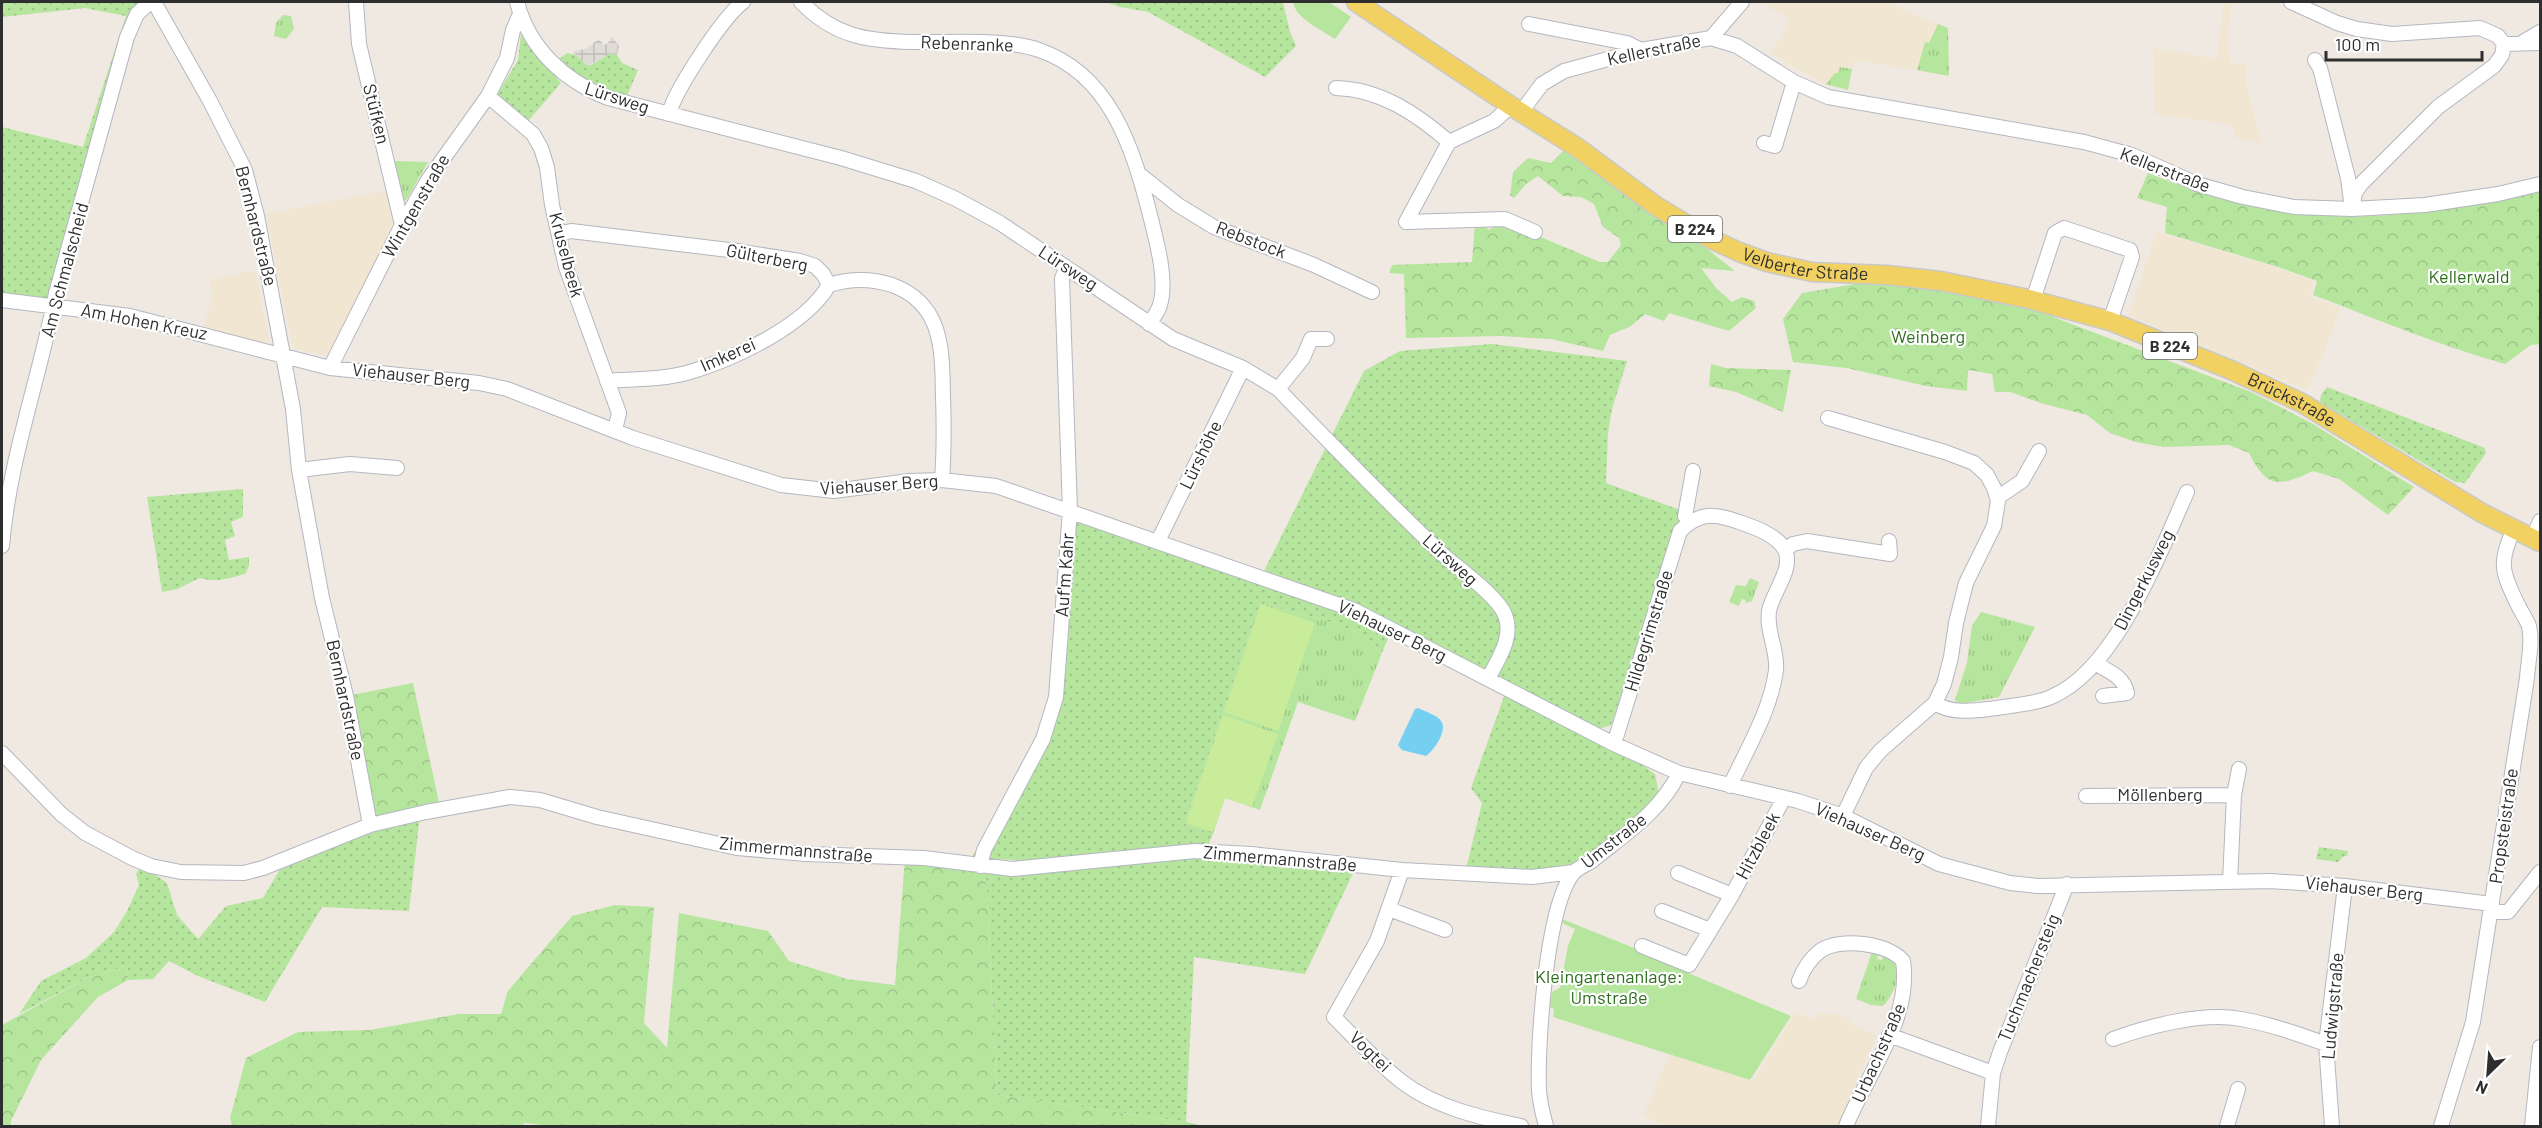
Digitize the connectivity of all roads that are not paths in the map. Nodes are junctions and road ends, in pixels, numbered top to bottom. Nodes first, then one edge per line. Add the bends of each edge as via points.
1 (152, 2) edge
2 (356, 2) edge
3 (743, 2) edge
4 (801, 2) edge
5 (1356, 2) edge
6 (1742, 2) edge
7 (2294, 2) edge
8 (518, 8) edge
9 (1529, 24) dead end
10 (2541, 32) edge
11 (1711, 38) junction
12 (2523, 42) junction
13 (2541, 43) edge
14 (2504, 44) junction
15 (1641, 50) junction
16 (2315, 60) dead end
17 (1794, 82) junction
18 (1336, 88) dead end
19 (488, 96) junction
20 (1516, 109) junction
21 (669, 114) junction
22 (1449, 142) junction
23 (1764, 143) dead end
24 (1139, 174) junction
25 (2541, 184) edge
26 (2352, 209) junction
27 (402, 225) junction
28 (1535, 232) dead end
29 (559, 234) junction
30 (1066, 267) junction
31 (829, 285) junction
32 (1372, 292) dead end
33 (2, 300) edge
34 (2033, 300) junction
35 (53, 307) junction
36 (2110, 321) junction
37 (1149, 324) junction
38 (1327, 339) dead end
39 (284, 357) junction
40 (330, 368) junction
41 (1243, 368) junction
42 (607, 381) junction
43 (1278, 389) junction
44 (1828, 418) dead end
45 (615, 430) junction
46 (2039, 451) dead end
47 (397, 468) dead end
48 (299, 470) junction
49 (1693, 471) dead end
50 (942, 480) junction
51 (2187, 492) dead end
52 (1997, 498) junction
53 (1070, 510) junction
54 (1690, 521) junction
55 (2541, 521) edge
56 (2514, 529) junction
57 (2537, 540) edge
58 (1158, 541) junction
59 (1890, 541) dead end
60 (2, 546) edge
61 (1785, 550) junction
62 (2528, 626) junction
63 (2541, 642) edge
64 (2097, 664) junction
65 (1488, 679) junction
66 (2103, 696) dead end
67 (1935, 703) junction
68 (1614, 744) junction
69 (2, 753) edge
70 (2239, 769) dead end
71 (1679, 773) junction
72 (1730, 786) junction
73 (2086, 795) dead end
74 (2234, 795) junction
75 (1784, 798) junction
76 (1843, 816) junction
77 (370, 825) junction
78 (980, 866) junction
79 (1402, 870) junction
80 (1574, 872) junction
81 (2541, 872) edge
82 (1678, 873) dead end
83 (2230, 882) junction
84 (2067, 885) junction
85 (2345, 886) junction
86 (1732, 895) junction
87 (2492, 908) junction
88 (1389, 909) junction
89 (1662, 911) dead end
90 (1445, 930) dead end
91 (1710, 930) junction
92 (1642, 946) dead end
93 (1798, 981) dead end
94 (1889, 1035) junction
95 (2113, 1039) dead end
96 (2326, 1044) junction
97 (2541, 1047) edge
98 (1993, 1073) junction
99 (2238, 1089) dead end
100 (1521, 1126) edge
101 (1546, 1126) edge
102 (1846, 1126) edge
103 (1988, 1126) edge
104 (2227, 1126) edge
105 (2332, 1126) edge
106 (2441, 1126) edge
107 (2532, 1126) edge

1 - 35 street, Am Schmalscheid via 137,14 127,37
1 - 39 street, Bernhardstraße via 245,170
2 - 27 street, Stüfken via 359,44
3 - 21 street via 722,24 674,99
4 - 24 street, Rebenranke via 832,27 857,38 1010,44 1038,49 1069,65 1093,84 1112,107
5 - 20 main road, Velberter Straße / B 224
6 - 11 street
7 - 14 street via 2357,29 2392,34 2480,28 2498,36
8 - 19 street, Wintgenstraße via 507,58
8 - 21 street, Lürsweg via 550,61 584,89
9 - 15 street via 1627,43
10 - 12 street
11 - 15 street, Kellerstraße
11 - 17 street, Kellerstraße via 1737,46
12 - 13 street
12 - 14 street
14 - 26 street via 2494,66 2438,107 2361,184
15 - 20 street, Kellerstraße via 1554,76
16 - 26 street via 2348,178
17 - 23 street via 1775,146
17 - 26 street, Kellerstraße via 1827,97 2084,142 2132,155 2197,184 2243,197 2294,207
18 - 22 street via 1353,88 1397,104 1423,119
19 - 27 street, Wintgenstraße via 428,180
19 - 29 street, Kruselbeek via 533,134 541,148
20 - 22 street
20 - 34 main road, Velberter Straße / B 224 via 1678,219 1748,255 1812,272 1922,278
21 - 30 street, Lürsweg via 916,181 1000,223
22 - 28 street via 1406,222 1505,219
24 - 32 street, Rebstock via 1214,227
24 - 37 street, Rebenranke via 1154,233 1162,288 1160,304
25 - 26 street, Kellerstraße via 2456,202
27 - 40 street, Wintgenstraße
29 - 31 street, Gülterberg via 571,231 800,261 815,266
29 - 42 street, Kruselbeek via 566,267
30 - 37 street, Lürsweg
30 - 53 street, Auf'm Kahr via 1062,279
31 - 42 street, Imkerei via 815,304 792,322 722,360 675,375
31 - 50 street, Gülterberg via 858,279 878,280 917,299 935,325 942,346
33 - 35 street, Am Hohen Kreuz
34 - 36 main road, Brückstraße / B 224
34 - 36 street via 2055,233 2064,228 2130,249 2132,257
35 - 39 street, Am Hohen Kreuz via 130,316
35 - 60 street, Am Schmalscheid via 18,448
36 - 56 main road, Brückstraße / B 224 via 2302,403
37 - 41 street, Lürsweg via 1173,339
38 - 43 street via 1311,339 1303,358
39 - 40 street, Viehauser Berg
39 - 48 street, Bernhardstraße
40 - 45 street, Viehauser Berg via 507,389
41 - 43 street, Lürsweg
41 - 58 street, Lürshöhe
42 - 45 street, Kruselbeek via 619,413
43 - 65 street, Lürsweg via 1441,554 1502,609 1508,632
44 - 52 street via 1974,463 1987,476
45 - 50 street, Viehauser Berg via 781,485 834,491
46 - 52 street via 2022,481
47 - 48 street via 350,464
48 - 77 street, Bernhardstraße
49 - 54 street via 1686,516
50 - 53 street, Viehauser Berg via 996,486
51 - 64 street, Dingerkusweg via 2143,586
52 - 67 street via 1994,526 1966,583 1951,657
53 - 58 street, Viehauser Berg
53 - 78 street, Auf'm Kahr via 1052,717 984,850
54 - 61 street via 1711,515 1733,520 1773,538
54 - 68 street, Hildegrimstraße via 1680,531
55 - 57 street, Brückstraße
56 - 57 main road, Brückstraße / B 224
56 - 62 street, Propsteistraße via 2503,555 2503,572
58 - 65 street, Viehauser Berg via 1354,610
59 - 61 street via 1890,554 1807,541 1793,543
61 - 72 street via 1787,562 1768,623 1776,667 1772,690
62 - 63 street
62 - 87 street, Propsteistraße via 2531,639
64 - 66 street via 2119,677 2127,693
64 - 67 street, Dingerkusweg via 2074,685 2050,698 1952,711
65 - 68 street, Viehauser Berg
67 - 76 street via 1866,768
68 - 71 street, Viehauser Berg
69 - 77 street, Zimmermannstraße via 85,833 151,866 181,872 244,873
70 - 74 street
71 - 72 street, Viehauser Berg
71 - 80 street, Umstraße via 1659,806
72 - 75 street, Viehauser Berg
73 - 74 street, Möllenberg
74 - 83 street
75 - 76 street, Viehauser Berg
75 - 86 street, Hitzbleek
76 - 84 street, Viehauser Berg via 1939,864 2010,883
77 - 78 street, Zimmermannstraße via 510,797 540,800 597,817 737,848 924,858
78 - 79 street, Zimmermannstraße via 1021,868 1195,851
79 - 80 street, Zimmermannstraße via 1532,877
79 - 88 street, Vogtei
80 - 101 street, Umstraße via 1557,914 1547,959 1539,1069
81 - 87 street via 2508,912
82 - 86 street, Hitzbleek
83 - 84 street, Viehauser Berg
83 - 85 street, Viehauser Berg
84 - 98 street, Tuchmachersteig
85 - 87 street, Viehauser Berg
85 - 96 street, Ludwigstraße
86 - 91 street, Hitzbleek
87 - 106 street, Propsteistraße via 2473,1022
88 - 90 street
88 - 100 street, Vogtei via 1377,941 1334,1017 1411,1088 1465,1112
89 - 91 street
91 - 92 street, Hitzbleek via 1689,965
93 - 94 street, Urbachstraße via 1815,956 1830,946 1845,943 1891,950 1903,961 1905,975 1904,996
94 - 98 street
94 - 102 street, Urbachstraße
95 - 96 street via 2191,1019 2239,1018
96 - 105 street, Ludwigstraße
97 - 107 street
98 - 103 street, Tuchmachersteig
99 - 104 street

